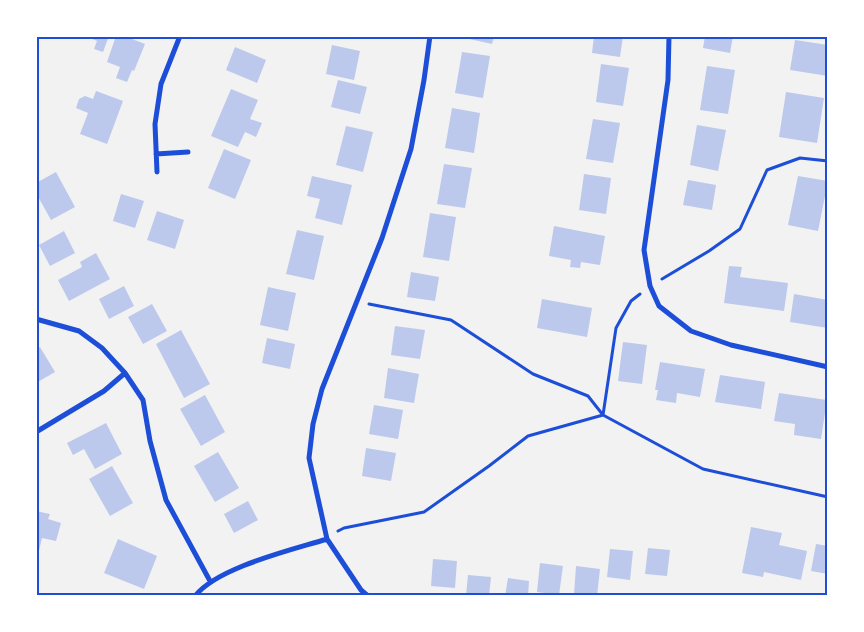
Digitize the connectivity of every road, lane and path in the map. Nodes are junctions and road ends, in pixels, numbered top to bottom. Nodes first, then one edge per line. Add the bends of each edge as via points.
1 (180, 36) edge
2 (430, 36) edge
3 (669, 36) edge
4 (188, 152) dead end
5 (156, 154) junction
6 (828, 161) edge
7 (157, 172) dead end
8 (650, 286) junction
9 (357, 301) junction
10 (36, 319) edge
11 (828, 367) edge
12 (125, 373) junction
13 (603, 415) junction
14 (36, 432) edge
15 (828, 497) edge
16 (327, 539) junction
17 (210, 581) junction
18 (195, 596) edge
19 (368, 596) edge

1 - 5 street via 161,84 155,124
2 - 9 street via 411,149
3 - 8 street via 668,80 644,250
4 - 5 street
5 - 7 street
6 - 8 path via 800,158 767,170 740,229
8 - 11 street via 659,306 691,331 731,346
8 - 13 path via 631,300 616,328
9 - 13 path via 451,320 533,374 588,396
9 - 16 street via 322,389 313,424 309,458
10 - 12 street via 79,331 102,348
12 - 14 street via 104,391
12 - 17 street via 143,400 166,500
13 - 15 path via 702,469
13 - 16 path via 528,436 424,512 344,528
16 - 17 street via 251,563
16 - 19 street
17 - 18 street

